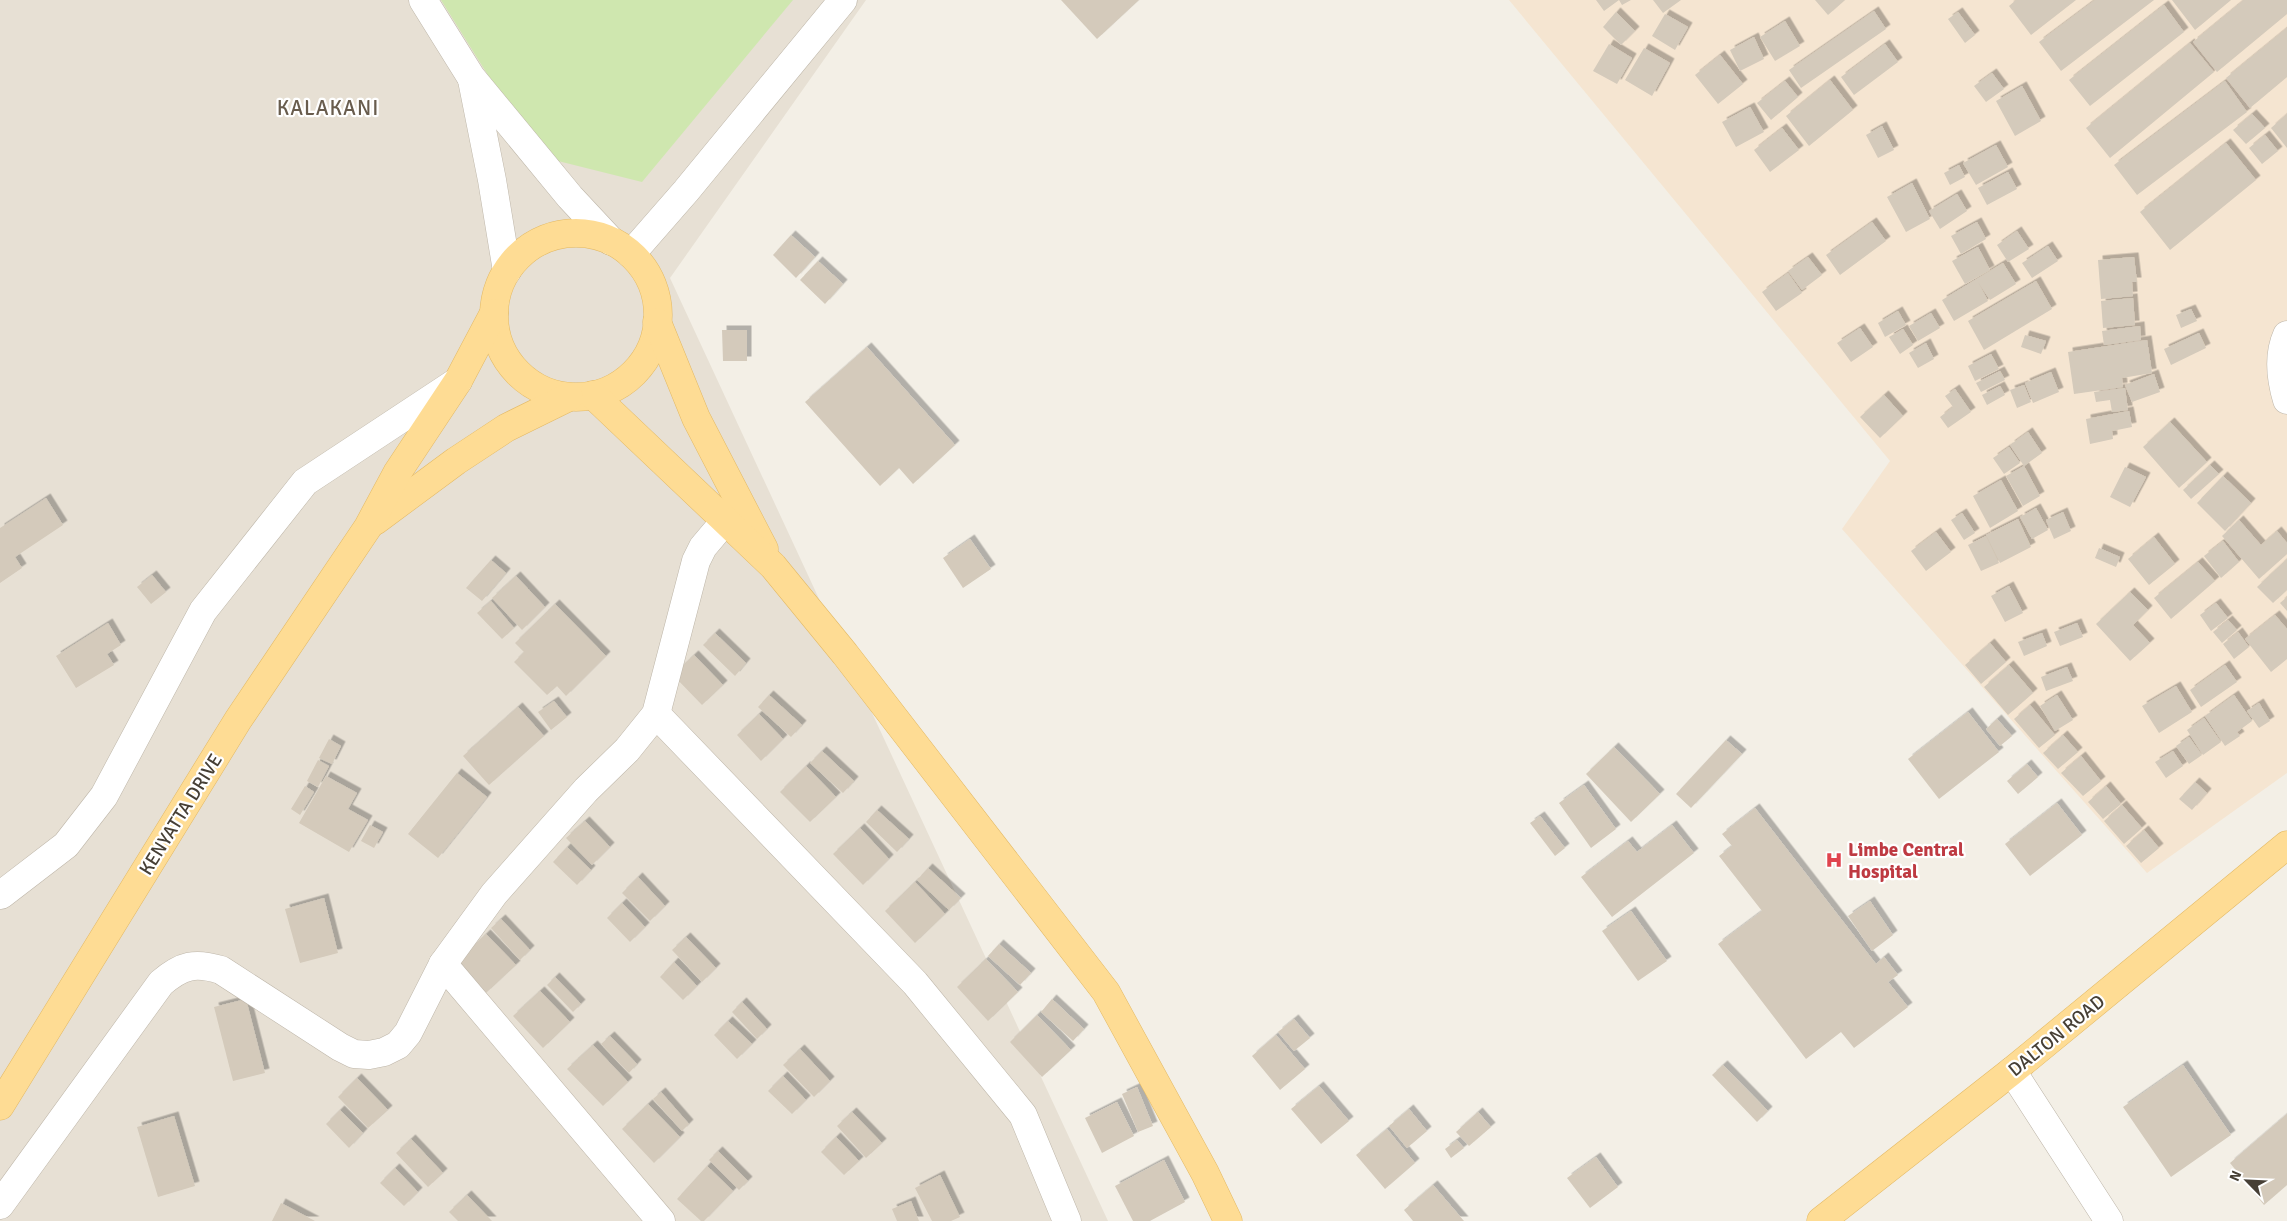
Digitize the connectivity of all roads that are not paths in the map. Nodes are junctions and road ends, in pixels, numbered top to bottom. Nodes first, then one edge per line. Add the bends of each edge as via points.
1 (423, 0) edge
2 (843, 0) edge
3 (471, 77) junction
4 (621, 247) junction
5 (507, 271) junction
6 (494, 313) junction
7 (657, 322) junction
8 (2287, 335) edge
9 (458, 381) junction
10 (581, 396) junction
11 (2287, 400) edge
12 (725, 521) junction
13 (368, 527) junction
14 (773, 566) junction
15 (656, 714) junction
16 (2287, 845) edge
17 (1, 895) edge
18 (443, 964) junction
19 (2012, 1071) junction
20 (0, 1106) edge
21 (0, 1205) edge
22 (661, 1221) edge
23 (1067, 1221) edge
24 (1228, 1221) edge
25 (1821, 1221) edge
26 (2109, 1221) edge

1 - 3 street
2 - 4 street via 686,191
3 - 4 street via 570,197
3 - 5 street
4 - 5 main road via 588,234 565,234 542,240 522,253
4 - 7 main road via 643,268 652,285
5 - 6 main road via 497,291
6 - 9 main road
6 - 10 main road via 496,336 506,360 523,378 545,392
7 - 10 main road via 651,348 637,369 617,386
7 - 14 main road via 696,418
8 - 11 street via 2283,343 2281,381
9 - 13 main road via 397,472
9 - 17 street via 305,482 203,611 104,796 66,845
10 - 12 main road via 635,432 682,482
10 - 13 main road via 506,428
12 - 14 main road
12 - 15 street via 703,547 696,561
13 - 20 main road, KENYATTA DRIVE via 238,720
14 - 24 main road via 845,654 1106,992 1205,1172
15 - 18 street via 628,750 586,790 494,894
15 - 23 street via 915,983 1023,1115
16 - 19 main road, DALTON ROAD
18 - 21 street via 408,1034 391,1049 369,1056 354,1054 340,1047 221,970 205,965 189,966 174,973 161,984
18 - 22 street
19 - 25 main road, DALTON ROAD
19 - 26 street

